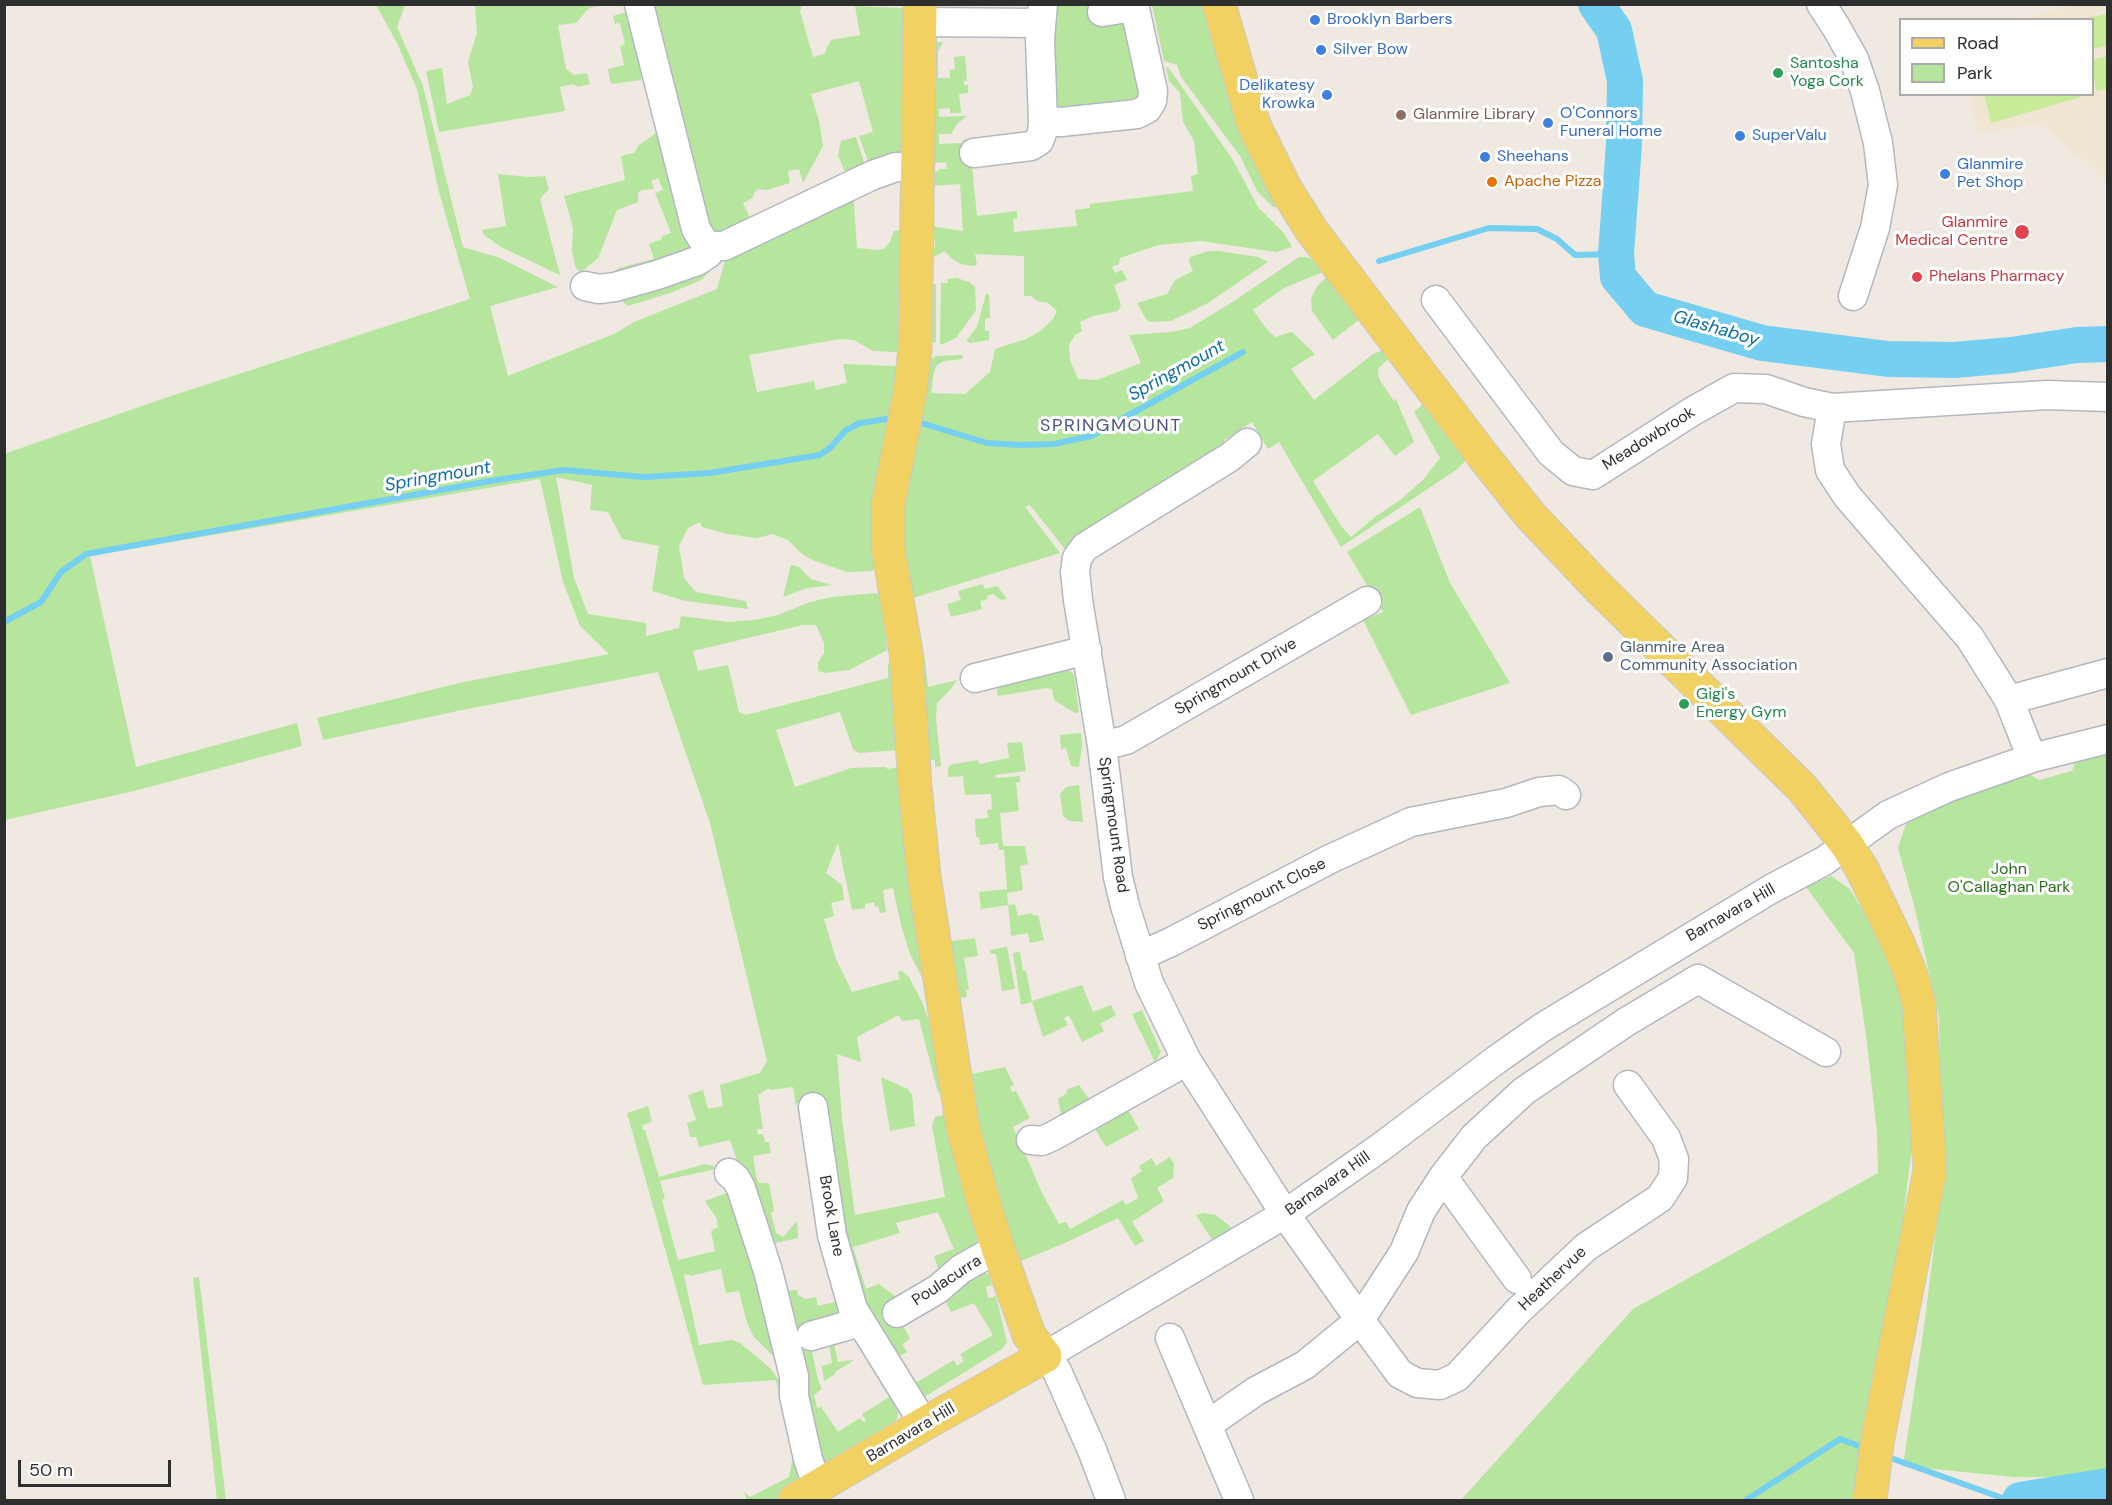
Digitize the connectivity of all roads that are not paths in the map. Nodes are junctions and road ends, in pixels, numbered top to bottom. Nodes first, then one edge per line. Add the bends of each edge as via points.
1 (639, 4) edge
2 (1219, 4) edge
3 (1821, 4) edge
4 (1134, 6) edge
5 (1102, 12) dead end
6 (920, 13) edge
7 (1042, 14) edge
8 (1043, 121) junction
9 (974, 153) dead end
10 (916, 167) junction
11 (711, 246) junction
12 (585, 286) dead end
13 (1853, 296) dead end
14 (1436, 300) dead end
15 (2108, 397) edge
16 (1832, 408) junction
17 (1247, 442) dead end
18 (1367, 601) dead end
19 (1087, 650) junction
20 (2108, 674) edge
21 (975, 678) dead end
22 (2009, 700) junction
23 (2108, 739) edge
24 (1102, 746) junction
25 (2032, 758) junction
26 (1566, 795) dead end
27 (1847, 845) junction
28 (1140, 956) junction
29 (1826, 1052) dead end
30 (1187, 1061) junction
31 (1628, 1085) dead end
32 (813, 1107) dead end
33 (1031, 1140) dead end
34 (729, 1173) dead end
35 (1443, 1177) junction
36 (1286, 1214) junction
37 (999, 1251) junction
38 (1517, 1279) dead end
39 (897, 1313) dead end
40 (1360, 1320) junction
41 (860, 1322) junction
42 (811, 1336) dead end
43 (1170, 1338) dead end
44 (1045, 1356) junction
45 (924, 1424) junction
46 (1207, 1425) junction
47 (807, 1494) edge
48 (1111, 1500) edge
49 (1239, 1500) edge
50 (1869, 1500) edge

1 - 11 street via 696,229
2 - 27 main road via 1254,125 1311,231 1530,514 1597,586 1802,788
3 - 13 street via 1854,59 1865,91 1883,185 1875,228
4 - 5 street
4 - 8 street via 1153,91 1147,109 1137,114
6 - 7 street
6 - 10 main road
7 - 8 street
8 - 9 street via 1039,141 1031,146
10 - 11 street via 897,167 873,176 724,246
10 - 37 main road via 915,349 888,505 888,548 906,652 924,876 952,1061 963,1128
11 - 12 street via 709,253 697,261 657,275 615,287
14 - 16 street, Meadowbrook via 1551,453 1573,471 1593,476 1734,388 1766,389
15 - 16 street, Meadowbrook via 2047,395
16 - 22 street via 1826,444 1830,470 1846,496 1970,638
17 - 19 street, Springmount Road via 1230,457 1085,547 1077,558 1075,572
18 - 24 street, Springmount Drive via 1126,740
19 - 21 street
19 - 24 street, Springmount Road
20 - 22 street
22 - 25 street
23 - 25 street, Barnavara Hill
24 - 28 street, Springmount Road via 1118,877
25 - 27 street, Barnavara Hill via 1913,803
26 - 28 street, Springmount Close via 1559,790 1539,792 1506,803 1411,822 1378,822
27 - 36 street, Barnavara Hill via 1543,1027
27 - 50 main road via 1897,941 1919,1004 1930,1170
28 - 30 street, Springmount Road
29 - 35 street via 1698,979 1524,1091 1474,1137
30 - 33 street via 1053,1136
30 - 36 street, Springmount Road
31 - 40 street, Heathervue via 1666,1138 1674,1159 1673,1178 1660,1198 1586,1247 1519,1310 1457,1377 1440,1385 1418,1383 1400,1374
32 - 41 street, Brook Lane via 832,1235
34 - 47 street via 741,1188 765,1261 794,1376 794,1396 808,1459
35 - 38 street, Heathervue
35 - 40 street via 1421,1211 1404,1252
36 - 40 street, Heathervue
36 - 44 street, Barnavara Hill
37 - 39 street, Poulacurra via 961,1269 938,1289
37 - 44 main road via 1029,1335
40 - 46 street via 1305,1365 1256,1391
41 - 42 street
41 - 45 street, Brook Lane
43 - 46 street
44 - 45 main road, Barnavara Hill
44 - 48 street via 1057,1371
45 - 47 main road, Barnavara Hill
46 - 49 street

